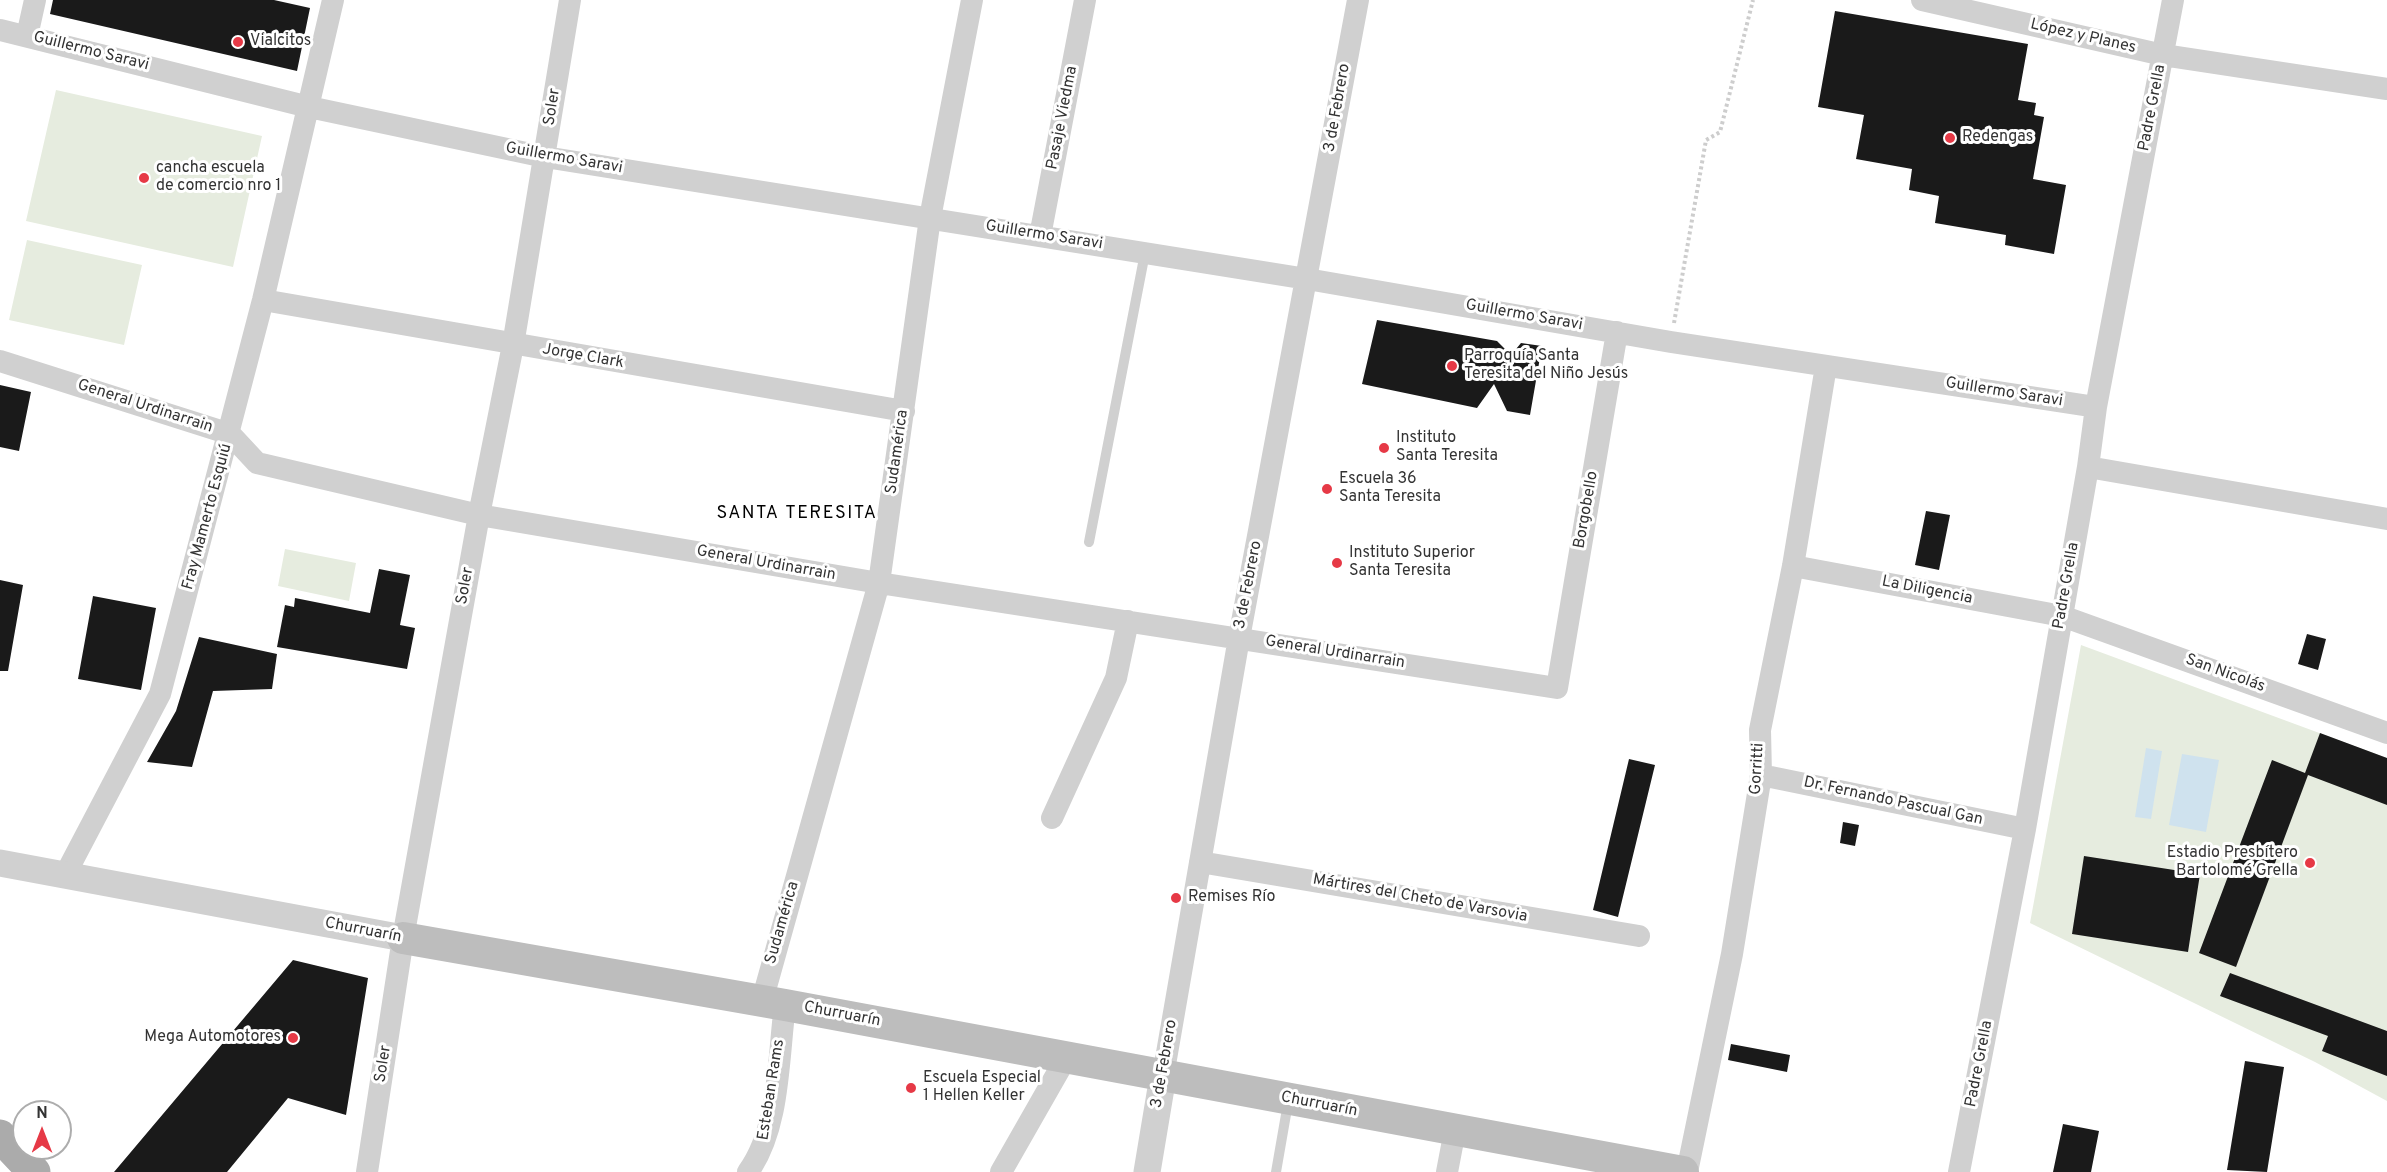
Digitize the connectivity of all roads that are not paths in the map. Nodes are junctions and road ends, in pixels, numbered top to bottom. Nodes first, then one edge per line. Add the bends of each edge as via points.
1 (35, 0) edge
2 (333, 0) edge
3 (570, 0) edge
4 (972, 0) edge
5 (1085, 0) edge
6 (1358, 0) edge
7 (1922, 0) edge
8 (2174, 0) edge
9 (0, 30) edge
10 (27, 36) junction
11 (2163, 55) junction
12 (2387, 89) edge
13 (309, 107) junction
14 (544, 157) junction
15 (930, 218) junction
16 (1040, 236) junction
17 (1145, 253) junction
18 (1307, 279) junction
19 (263, 300) junction
20 (1617, 332) junction
21 (513, 345) junction
22 (0, 361) edge
23 (1826, 366) junction
24 (2096, 407) junction
25 (904, 411) junction
26 (230, 434) junction
27 (2088, 467) junction
28 (479, 515) junction
29 (2387, 519) edge
30 (1089, 542) dead end
31 (1793, 566) junction
32 (879, 583) junction
33 (2062, 616) junction
34 (1128, 621) junction
35 (1239, 638) junction
36 (1557, 688) joint
37 (2387, 733) edge
38 (1761, 775) junction
39 (1052, 818) dead end
40 (2025, 829) junction
41 (1200, 862) junction
42 (0, 863) edge
43 (65, 875) junction
44 (1639, 936) dead end
45 (403, 938) junction
46 (774, 1003) junction
47 (1066, 1058) junction
48 (1163, 1076) junction
49 (1288, 1099) junction
50 (1455, 1130) junction
51 (0, 1136) edge
52 (1641, 1169) edge
53 (34, 1172) edge
54 (367, 1172) edge
55 (748, 1172) edge
56 (1001, 1172) edge
57 (1147, 1172) edge
58 (1276, 1172) edge
59 (1447, 1172) edge
60 (1685, 1172) edge
61 (1959, 1172) edge

1 - 10 street
2 - 13 street, Fray Mamerto Esquiú
3 - 14 street, Soler
4 - 15 street, Sudamérica
5 - 16 street, Pasaje Viedma
6 - 18 street, 3 de Febrero
7 - 11 street, López y Planes
8 - 11 street, Padre Grella
9 - 10 street, Guillermo Saravi
10 - 13 street, Guillermo Saravi
11 - 12 street, López y Planes
11 - 24 street, Padre Grella
13 - 14 street, Guillermo Saravi
13 - 19 street, Fray Mamerto Esquiú
14 - 15 street, Guillermo Saravi
14 - 21 street, Soler
15 - 16 street, Guillermo Saravi
15 - 25 street, Sudamérica
16 - 17 street, Guillermo Saravi
17 - 18 street, Guillermo Saravi
17 - 30 lane
18 - 20 street, Guillermo Saravi
18 - 35 street, 3 de Febrero
19 - 21 street, Jorge Clark
19 - 26 street, Fray Mamerto Esquiú
20 - 23 street, Guillermo Saravi
20 - 36 street, Borgobello
21 - 25 street, Jorge Clark
21 - 28 street, Soler
22 - 26 street, General Urdinarrain
23 - 24 street, Guillermo Saravi
23 - 31 street, Gorritti
24 - 27 street, Padre Grella
25 - 32 street, Sudamérica
26 - 28 street, General Urdinarrain via 256,463
26 - 43 street, Fray Mamerto Esquiú via 160,694
27 - 29 street
27 - 33 street, Padre Grella
28 - 32 street, General Urdinarrain
28 - 45 street, Soler
31 - 33 street, La Diligencia
31 - 38 street, Gorritti via 1760,730
32 - 34 street, General Urdinarrain
32 - 46 street, Sudamérica
33 - 37 street, San Nicolás
33 - 40 street, Padre Grella
34 - 35 street, General Urdinarrain
34 - 39 street via 1116,678
35 - 36 street, General Urdinarrain
35 - 41 street, 3 de Febrero
38 - 40 street, Dr. Fernando Pascual Gan
38 - 60 street, Gorritti via 1732,954
40 - 61 street, Padre Grella
41 - 44 street, Mártires del Cheto de Varsovia
41 - 48 street, 3 de Febrero
42 - 43 street, Churruarín
43 - 45 street, Churruarín
45 - 46 main road, Churruarín
45 - 54 street, Soler
46 - 47 main road, Churruarín
46 - 55 street, Esteban Rams via 768,1135
47 - 48 main road, Churruarín
47 - 56 street
48 - 49 main road, Churruarín
48 - 57 street, 3 de Febrero
49 - 50 main road, Churruarín
49 - 58 lane
50 - 52 main road, Churruarín
50 - 59 street
51 - 53 main road
52 - 60 main road, Churruarín

